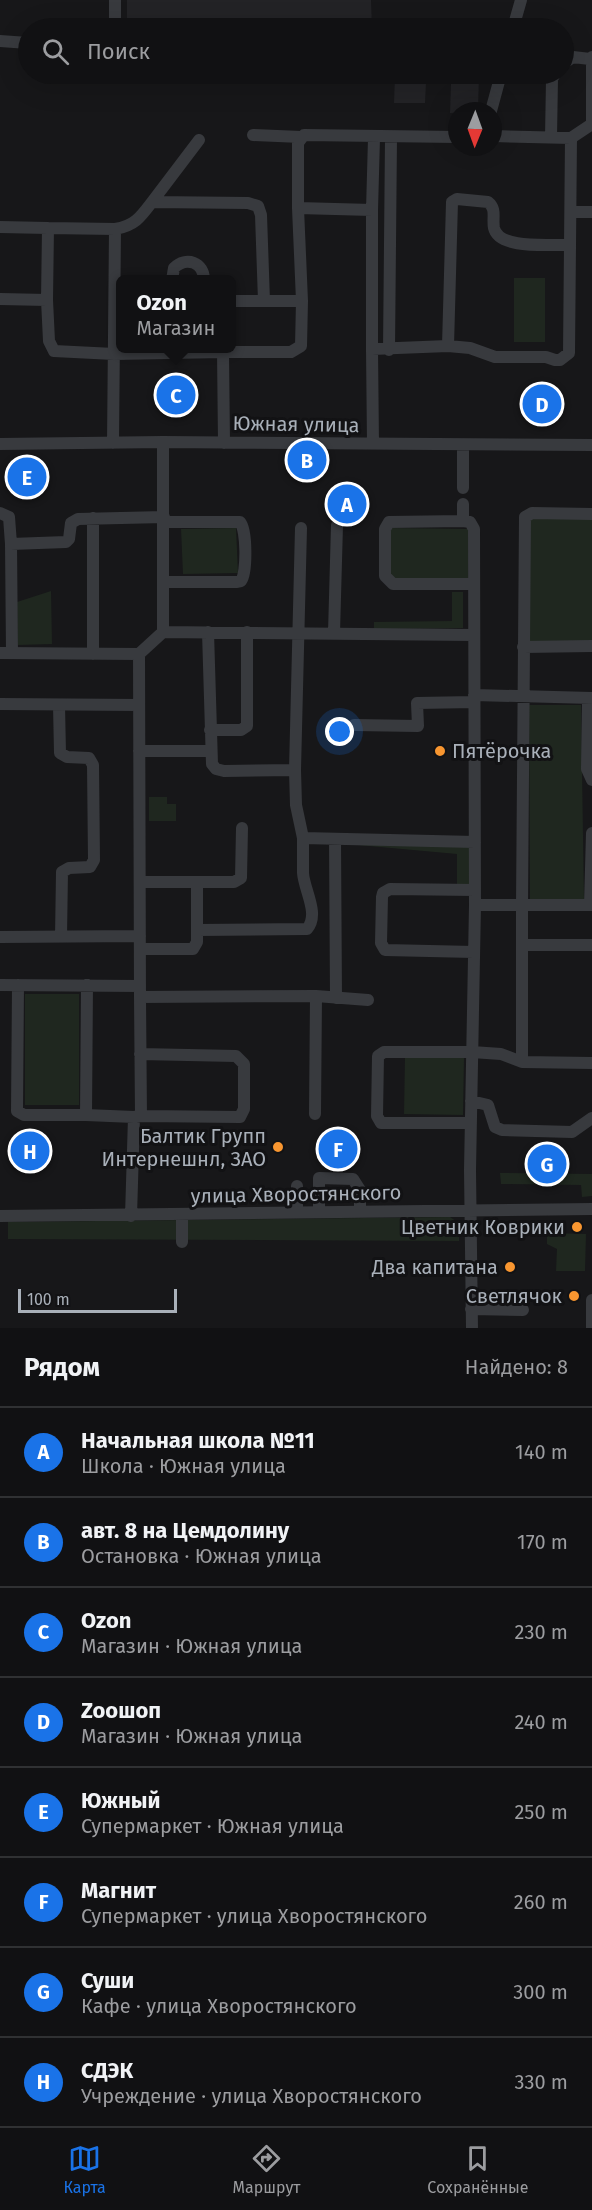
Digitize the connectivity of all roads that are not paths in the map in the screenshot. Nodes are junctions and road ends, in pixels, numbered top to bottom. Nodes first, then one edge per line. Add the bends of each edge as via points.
1 (115, 0) edge
2 (521, 0) edge
3 (115, 18) edge
4 (516, 18) edge
5 (0, 41) edge
6 (18, 42) edge
7 (574, 57) edge
8 (591, 58) edge
9 (498, 84) edge
10 (552, 84) edge
11 (493, 102) edge
12 (592, 123) edge
13 (253, 135) dead end
14 (502, 136) edge
15 (301, 137) junction
16 (448, 137) edge
17 (551, 137) junction
18 (374, 138) junction
19 (391, 138) junction
20 (570, 138) junction
21 (199, 140) dead end
22 (152, 202) junction
23 (298, 208) junction
24 (372, 210) junction
25 (571, 212) junction
26 (592, 212) edge
27 (0, 227) edge
28 (48, 228) junction
29 (115, 229) junction
30 (568, 244) junction
31 (173, 275) edge
32 (204, 275) edge
33 (0, 299) edge
34 (47, 300) junction
35 (236, 301) edge
36 (264, 301) junction
37 (302, 301) junction
38 (448, 346) junction
39 (372, 349) junction
40 (389, 350) junction
41 (236, 352) edge
42 (134, 353) edge
43 (223, 353) edge
44 (114, 354) junction
45 (163, 442) junction
46 (224, 442) junction
47 (113, 443) junction
48 (0, 444) edge
49 (372, 444) junction
50 (592, 445) edge
51 (463, 446) junction
52 (463, 488) dead end
53 (463, 504) dead end
54 (0, 513) edge
55 (592, 514) edge
56 (93, 518) junction
57 (164, 519) junction
58 (463, 521) junction
59 (337, 525) dead end
60 (301, 528) dead end
61 (11, 544) junction
62 (164, 582) junction
63 (474, 584) junction
64 (163, 632) junction
65 (208, 632) junction
66 (247, 632) junction
67 (298, 632) junction
68 (334, 633) junction
69 (474, 635) junction
70 (523, 646) junction
71 (592, 646) edge
72 (6, 653) edge
73 (93, 654) junction
74 (140, 654) junction
75 (523, 697) junction
76 (474, 698) junction
77 (590, 699) edge
78 (0, 704) edge
79 (59, 705) junction
80 (139, 705) junction
81 (354, 725) dead end
82 (210, 730) junction
83 (139, 751) junction
84 (210, 751) junction
85 (295, 770) junction
86 (592, 780) edge
87 (242, 828) dead end
88 (592, 832) edge
89 (303, 838) junction
90 (335, 839) junction
91 (475, 842) junction
92 (140, 882) junction
93 (196, 882) junction
94 (475, 890) junction
95 (475, 904) junction
96 (522, 905) junction
97 (591, 905) edge
98 (196, 930) junction
99 (140, 936) junction
100 (0, 937) edge
101 (61, 937) junction
102 (522, 945) junction
103 (592, 945) edge
104 (140, 949) junction
105 (474, 952) junction
106 (0, 985) edge
107 (18, 985) junction
108 (87, 986) junction
109 (140, 992) junction
110 (316, 996) junction
111 (336, 998) junction
112 (368, 1000) dead end
113 (472, 1052) junction
114 (140, 1054) junction
115 (522, 1062) junction
116 (592, 1063) edge
117 (471, 1101) junction
118 (315, 1114) dead end
119 (86, 1115) junction
120 (137, 1117) junction
121 (592, 1118) edge
122 (471, 1123) junction
123 (297, 1186) dead end
124 (592, 1209) edge
125 (470, 1211) junction
126 (297, 1212) junction
127 (319, 1212) junction
128 (360, 1212) junction
129 (182, 1215) junction
130 (0, 1216) edge
131 (131, 1216) junction
132 (182, 1242) dead end
133 (592, 1300) edge
134 (471, 1309) junction
135 (523, 1310) dead end
136 (472, 1328) edge
137 (592, 1328) edge

1 - 3 street
2 - 4 street
5 - 6 street
7 - 8 street
8 - 12 street
9 - 11 street
10 - 17 street
12 - 20 street
13 - 15 street
14 - 17 street
15 - 18 street
15 - 23 street
16 - 19 street
17 - 20 street
18 - 19 street
18 - 24 street
19 - 40 street
20 - 25 street
21 - 22 street
22 - 29 street via 140,219
22 - 36 street via 248,202 258,206
23 - 24 street
23 - 37 street
24 - 39 street
25 - 26 street
25 - 30 street
27 - 28 street
28 - 29 street
28 - 34 street
29 - 44 street
30 - 38 street via 571,348 564,358 495,357 470,348
30 - 38 street via 502,240 495,230 488,202 452,202
31 - 32 street via 174,268 183,263 199,264
33 - 34 street
34 - 44 street via 49,341 54,351
35 - 36 street
36 - 37 street
37 - 41 street via 302,340 297,350
38 - 40 street
39 - 40 street
39 - 49 street
42 - 44 street
43 - 46 street
44 - 47 street
45 - 46 street, Южная улица
45 - 47 street, Южная улица
45 - 57 street
46 - 49 street, Южная улица
47 - 48 street, Южная улица
49 - 51 street, Южная улица
50 - 51 street, Южная улица
51 - 52 street
53 - 58 street
54 - 61 street via 9,517
55 - 70 street via 532,513 525,517
56 - 57 street
56 - 61 street via 74,520 66,542
56 - 73 street
57 - 62 street
57 - 62 street via 240,522 244,529 244,574 236,582
58 - 63 street via 470,522 474,530
58 - 63 street via 389,522 385,529 385,576 393,584
59 - 68 street
60 - 67 street
61 - 72 street
62 - 64 street
63 - 69 street
64 - 65 street
64 - 74 street
65 - 66 street
65 - 82 street
66 - 67 street
66 - 82 street via 247,726 241,730
67 - 68 street
67 - 85 street
68 - 69 street
69 - 76 street
70 - 71 street
70 - 75 street
72 - 73 street
73 - 74 street
74 - 80 street
75 - 76 street
75 - 77 street
75 - 96 street
76 - 81 street via 417,703 418,726
76 - 91 street
77 - 86 street via 588,769
78 - 79 street
79 - 80 street
79 - 101 street via 60,753 89,758 94,777 94,860 90,867 62,872
80 - 83 street
82 - 84 street
83 - 84 street
83 - 92 street
84 - 85 street via 212,764 224,771
85 - 89 street via 296,805
87 - 93 street via 241,878 234,882
88 - 97 street
89 - 90 street
89 - 98 street via 303,873 311,907 307,929
90 - 91 street
90 - 111 street
91 - 94 street
92 - 93 street
92 - 99 street
93 - 98 street
94 - 95 street
94 - 105 street via 390,889 382,897 381,943 385,950
95 - 96 street
95 - 105 street
96 - 97 street
96 - 102 street
98 - 104 street via 193,949
99 - 101 street
99 - 104 street
100 - 101 street
102 - 103 street
102 - 115 street
104 - 109 street
105 - 113 street
106 - 107 street
107 - 108 street
107 - 119 street via 17,1111 24,1115
108 - 109 street
108 - 119 street
109 - 110 street
109 - 114 street
110 - 111 street
110 - 118 street
111 - 112 street
113 - 115 street via 501,1054
113 - 117 street
113 - 122 street via 384,1052 376,1060 377,1116 381,1123
114 - 120 street
114 - 120 street via 236,1056 244,1064 244,1110 240,1116
115 - 116 street
117 - 121 street via 488,1105 495,1127 502,1130 572,1132
117 - 122 street
119 - 120 street
120 - 131 street
122 - 125 street
123 - 126 street
124 - 125 street, улица Хворостянского
125 - 128 street, улица Хворостянского
125 - 134 street
126 - 127 street, улица Хворостянского
126 - 129 street, улица Хворостянского
127 - 128 street, улица Хворостянского
127 - 128 street via 319,1178 353,1179 360,1190
129 - 131 street, улица Хворостянского
129 - 132 street
130 - 131 street, улица Хворостянского
133 - 137 street
134 - 135 street
134 - 136 street

